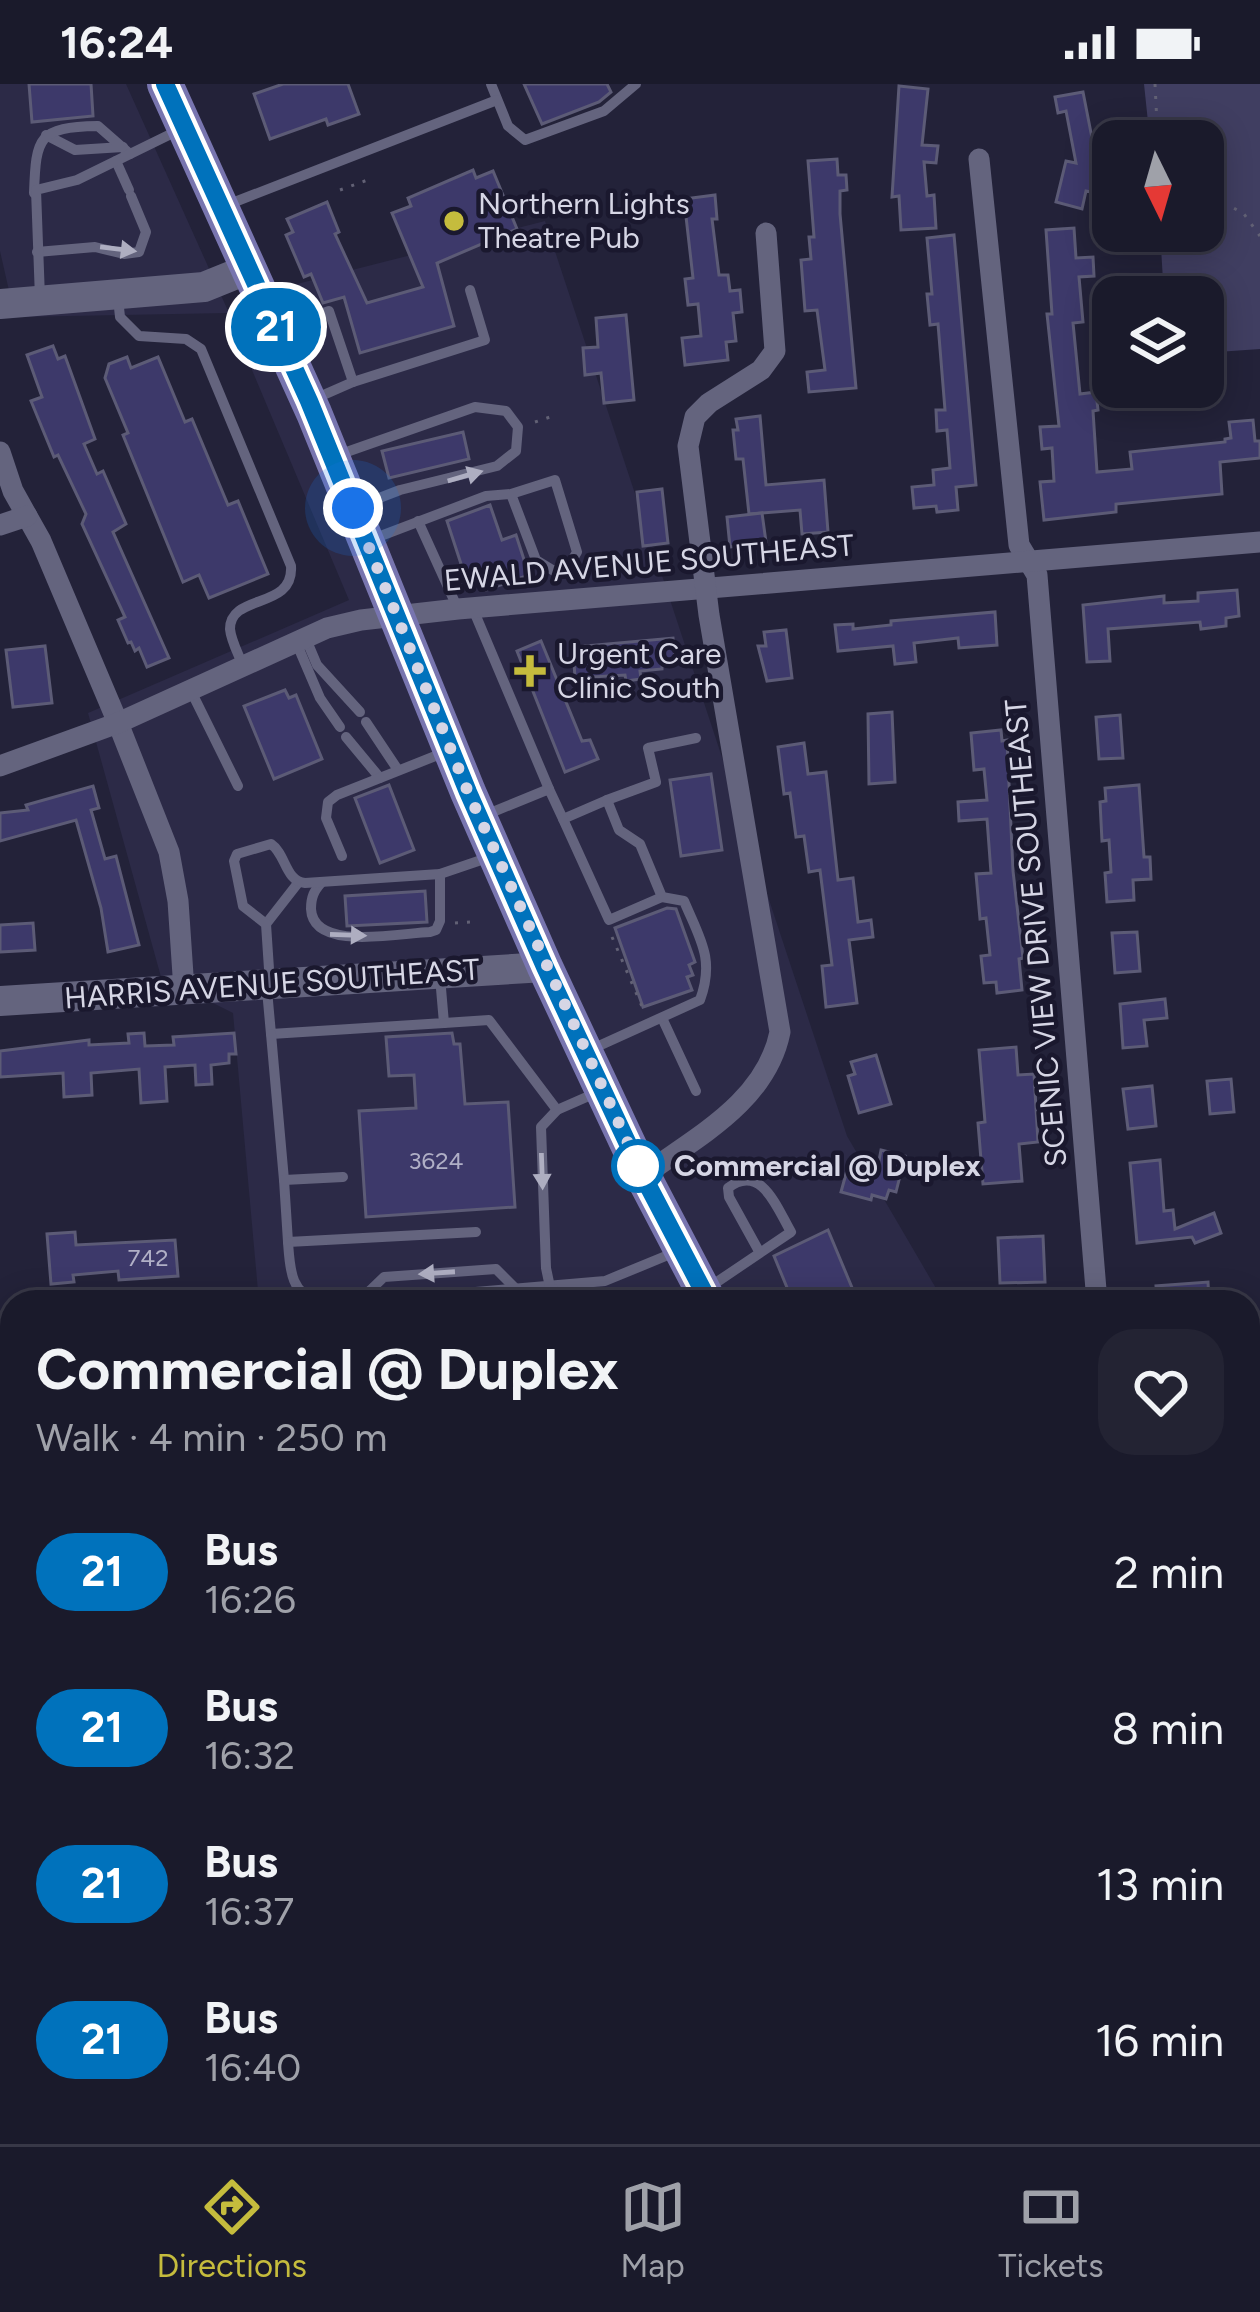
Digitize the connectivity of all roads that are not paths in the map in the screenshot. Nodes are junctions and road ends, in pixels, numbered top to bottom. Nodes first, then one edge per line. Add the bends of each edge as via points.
1 (491, 84) edge
2 (636, 84) edge
3 (168, 85) edge
4 (497, 100) junction
5 (185, 127) junction
6 (46, 135) junction
7 (127, 151) junction
8 (979, 159) dead end
9 (116, 161) junction
10 (34, 194) junction
11 (223, 207) junction
12 (766, 233) dead end
13 (37, 252) junction
14 (251, 268) junction
15 (470, 290) dead end
16 (118, 294) junction
17 (40, 301) junction
18 (0, 304) edge
19 (278, 329) junction
20 (353, 382) junction
21 (309, 401) junction
22 (0, 452) edge
23 (332, 457) junction
24 (511, 494) junction
25 (27, 516) junction
26 (418, 521) junction
27 (0, 525) edge
28 (360, 525) junction
29 (1260, 542) edge
30 (1029, 562) junction
31 (554, 571) junction
32 (705, 590) junction
33 (554, 601) junction
34 (465, 608) junction
35 (397, 615) junction
36 (301, 640) junction
37 (243, 666) junction
38 (191, 691) junction
39 (118, 723) junction
40 (696, 739) dead end
41 (451, 749) junction
42 (0, 766) edge
43 (398, 770) junction
44 (380, 778) junction
45 (238, 786) dead end
46 (549, 789) junction
47 (607, 800) junction
48 (480, 818) junction
49 (563, 819) junction
50 (496, 855) junction
51 (342, 856) dead end
52 (440, 874) junction
53 (298, 883) junction
54 (321, 883) junction
55 (662, 897) junction
56 (266, 924) junction
57 (545, 967) junction
58 (440, 974) junction
59 (268, 984) junction
60 (184, 990) junction
61 (0, 1001) edge
62 (656, 1020) junction
63 (444, 1023) junction
64 (271, 1034) junction
65 (584, 1053) junction
66 (602, 1090) junction
67 (696, 1091) dead end
68 (557, 1110) junction
69 (643, 1176) junction
70 (343, 1177) dead end
71 (284, 1180) junction
72 (476, 1232) dead end
73 (288, 1242) junction
74 (680, 1250) junction
75 (760, 1253) junction
76 (550, 1286) junction
77 (516, 1289) junction
78 (301, 1290) edge
79 (369, 1290) edge
80 (504, 1290) edge
81 (556, 1290) edge
82 (703, 1290) edge
83 (707, 1290) edge
84 (1096, 1290) edge

1 - 4 lane
2 - 4 lane via 604,111 526,140 508,126
3 - 5 main road
4 - 11 lane
5 - 7 lane
5 - 11 main road
6 - 7 lane via 75,150
6 - 7 lane via 98,126
6 - 10 lane via 36,148
7 - 9 lane
8 - 30 street, SCENIC VIEW DRIVE SOUTHEAST via 1019,545
9 - 10 lane
13 -> 9 lane via 139,252 146,232
10 - 13 lane
11 - 14 main road
12 - 32 street via 775,352 709,403 690,429
13 - 17 lane
14 - 16 street via 204,287
14 - 19 main road
15 - 20 lane via 485,340
16 - 17 street
16 - 37 lane via 120,316 139,336 186,339 201,349 291,566 283,591 231,622
17 - 18 street
19 - 20 lane via 329,311
19 - 21 main road
20 - 21 lane
21 - 23 main road
22 - 25 street
23 - 28 main road
28 -> 23 lane via 400,490 510,458 516,419 475,407
24 - 26 lane
24 - 31 lane via 536,560
24 - 31 lane via 557,480 577,556
25 - 27 street
25 - 39 street
26 - 28 lane
26 - 34 lane
28 - 35 main road
29 - 30 street, EWALD AVENUE SOUTHEAST
30 - 32 street, EWALD AVENUE SOUTHEAST
30 - 84 street, SCENIC VIEW DRIVE SOUTHEAST via 1037,574
31 - 33 lane
32 - 33 street, EWALD AVENUE SOUTHEAST
32 - 69 street via 780,1032 770,1068 740,1106
33 - 34 street, EWALD AVENUE SOUTHEAST
34 - 35 street, EWALD AVENUE SOUTHEAST
34 - 46 lane
35 - 36 street, EWALD AVENUE SOUTHEAST via 345,622
35 - 41 main road
36 - 37 street, EWALD AVENUE SOUTHEAST
36 - 43 lane
36 - 44 lane via 320,698
37 - 38 street, EWALD AVENUE SOUTHEAST
38 - 39 street, EWALD AVENUE SOUTHEAST
38 - 45 lane
39 - 42 street, EWALD AVENUE SOUTHEAST
39 - 60 street via 169,852
40 - 47 lane via 648,748 656,782
41 - 43 lane
41 - 48 main road
43 - 44 lane
44 - 51 lane via 328,802
46 - 48 lane
46 - 49 lane
47 - 49 lane
47 - 55 lane via 619,830 640,844
48 - 50 main road
49 - 55 lane via 609,920
50 - 52 lane
50 - 57 main road
52 - 54 lane
54 -> 52 lane via 311,908 322,932 430,932 440,921
53 - 54 lane
53 - 56 lane
53 - 56 lane via 277,846 235,857 243,906
55 - 62 lane via 684,901 710,974 700,1000
56 - 59 lane
57 - 58 street, HARRIS AVENUE SOUTHEAST
57 - 65 main road
58 - 59 street, HARRIS AVENUE SOUTHEAST
58 - 63 lane
59 - 60 street, HARRIS AVENUE SOUTHEAST
59 - 64 lane
60 - 61 street, HARRIS AVENUE SOUTHEAST
62 - 65 lane
62 - 67 lane
63 - 64 lane
63 - 68 lane via 489,1020
64 - 71 lane
65 - 66 main road
66 - 68 lane
66 - 69 main road
68 -> 76 lane via 541,1127
69 - 74 main road
70 - 71 lane
71 - 73 lane
72 - 73 lane
73 - 78 lane
74 - 76 lane via 605,1281
74 - 82 main road
75 - 75 lane via 791,1232 762,1183 735,1182 729,1197
75 - 83 lane
76 - 77 lane
76 - 81 lane
77 -> 79 lane via 496,1269 384,1276
77 - 80 lane

